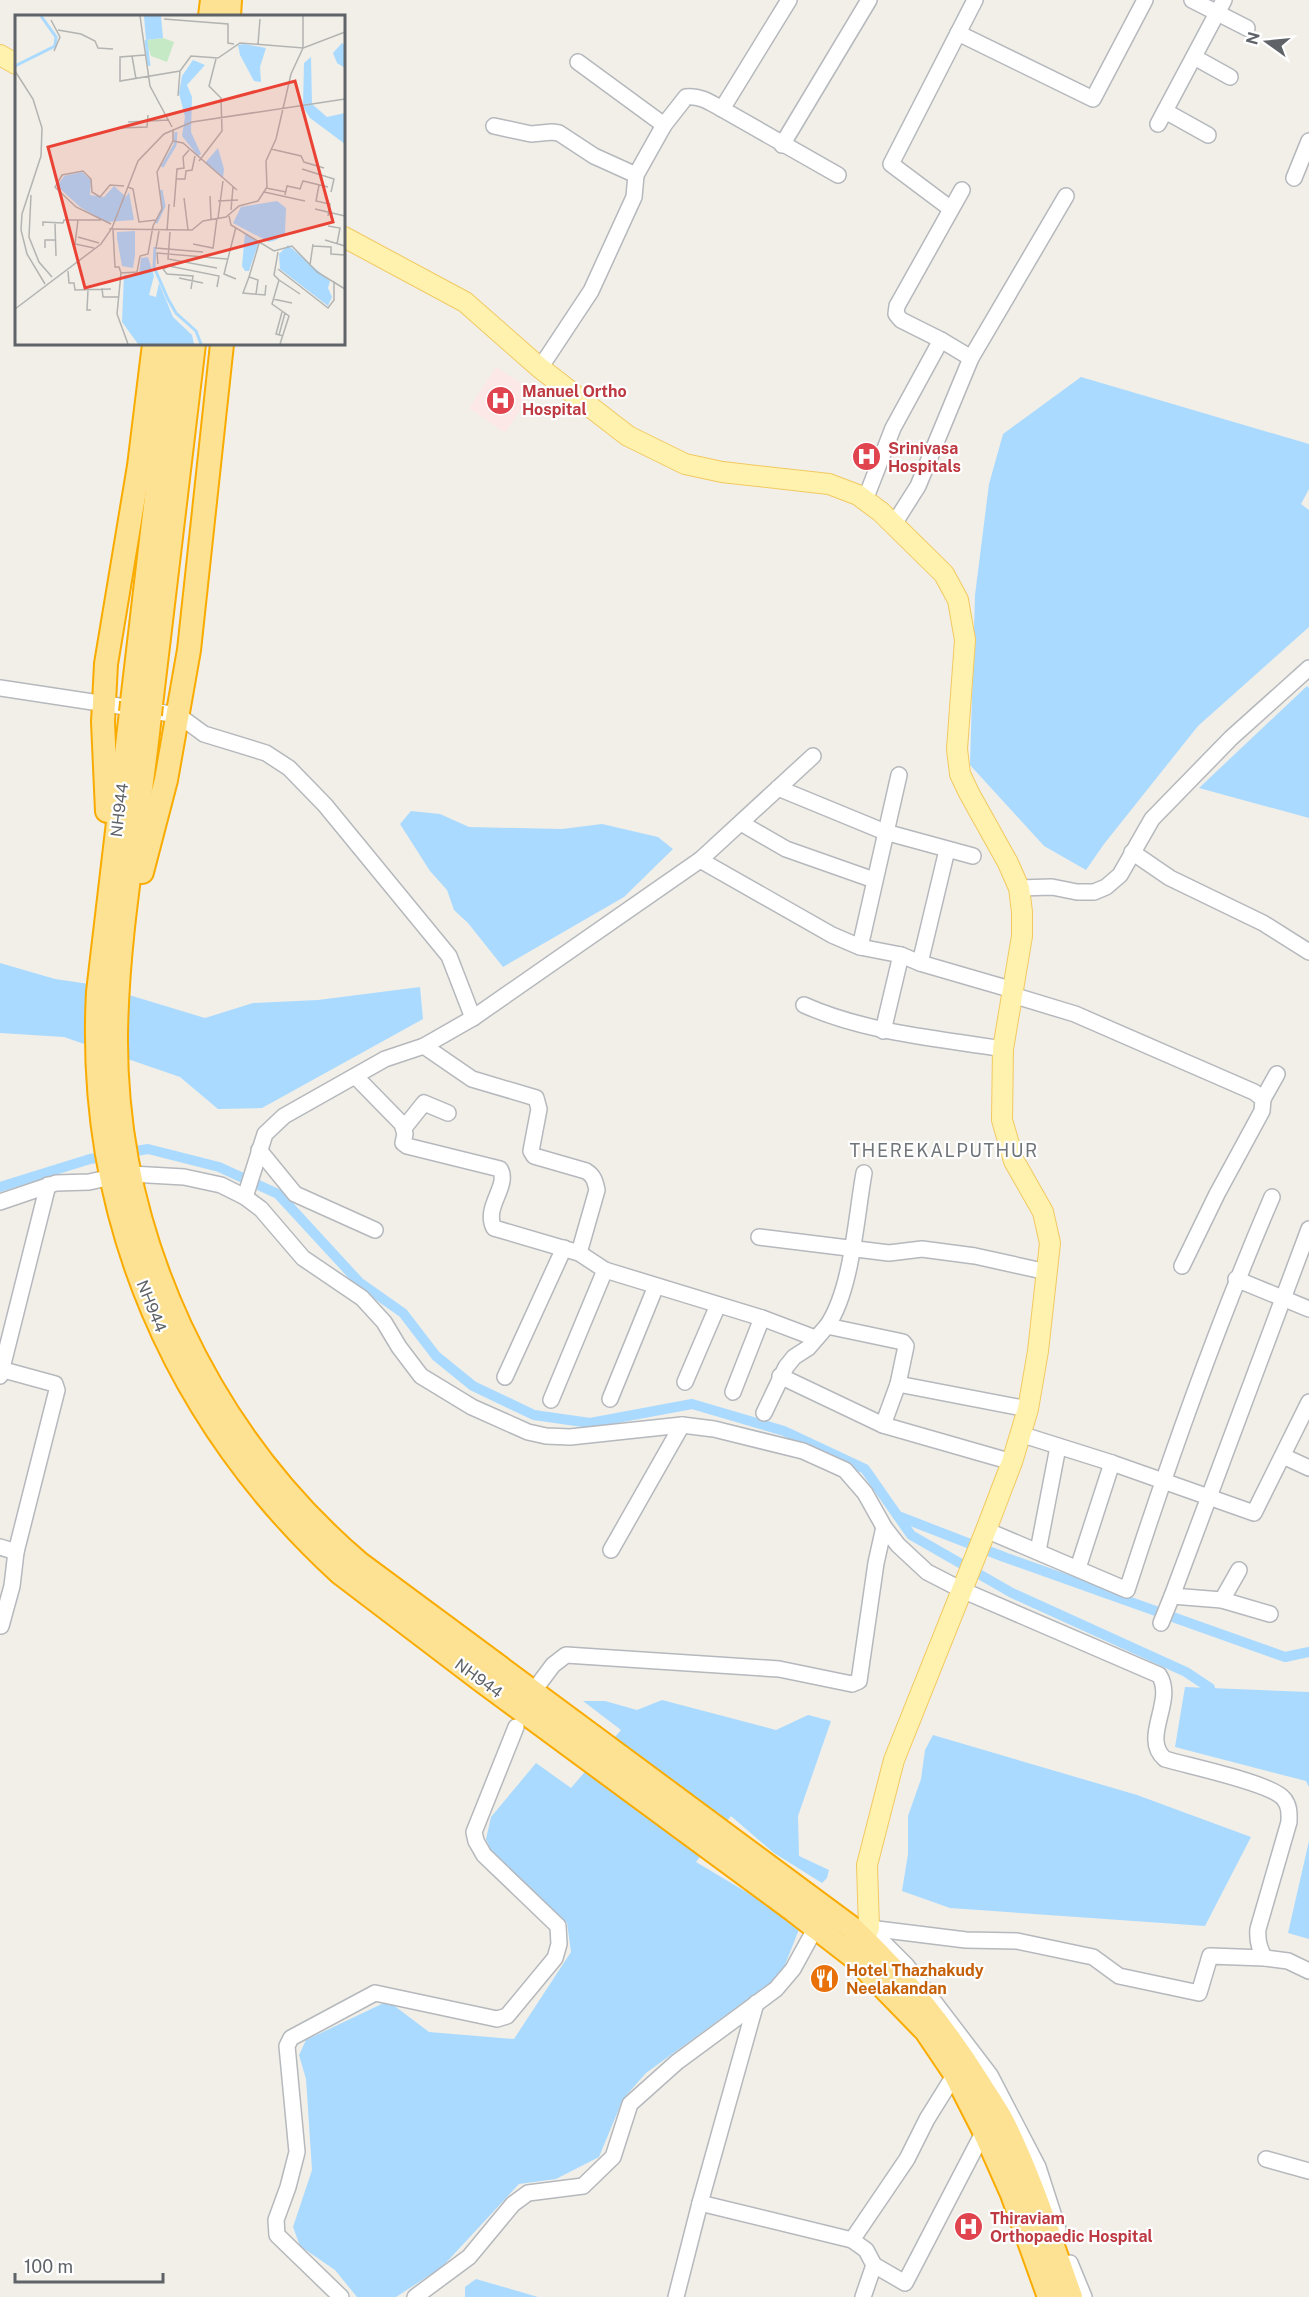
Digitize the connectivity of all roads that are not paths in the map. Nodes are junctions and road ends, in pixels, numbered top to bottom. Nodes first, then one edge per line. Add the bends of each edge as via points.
1 (789, 0) edge
2 (975, 0) edge
3 (1145, 0) edge
4 (1192, 0) edge
5 (868, 1) edge
6 (1221, 7) edge
7 (1247, 28) dead end
8 (958, 33) junction
9 (0, 55) edge
10 (1194, 57) junction
11 (578, 62) dead end
12 (15, 63) edge
13 (1230, 77) dead end
14 (722, 109) junction
15 (664, 125) junction
16 (494, 126) dead end
17 (1208, 135) dead end
18 (782, 145) junction
19 (1308, 148) edge
20 (636, 175) junction
21 (838, 175) dead end
22 (1294, 178) dead end
23 (962, 190) dead end
24 (1066, 196) dead end
25 (951, 208) junction
26 (345, 238) edge
27 (942, 340) junction
28 (154, 345) edge
29 (174, 345) edge
30 (194, 345) edge
31 (222, 345) edge
32 (971, 358) junction
33 (540, 369) junction
34 (865, 500) junction
35 (894, 524) junction
36 (1307, 672) edge
37 (0, 688) edge
38 (103, 704) junction
39 (141, 709) junction
40 (178, 715) junction
41 (813, 756) dead end
42 (899, 775) dead end
43 (778, 788) junction
44 (741, 823) junction
45 (885, 832) junction
46 (947, 850) junction
47 (1132, 852) junction
48 (973, 856) dead end
49 (700, 860) junction
50 (874, 880) junction
51 (1019, 888) junction
52 (107, 908) junction
53 (124, 926) junction
54 (860, 947) junction
55 (112, 948) junction
56 (1309, 952) edge
57 (902, 955) junction
58 (920, 963) junction
59 (1012, 993) junction
60 (804, 1005) dead end
61 (473, 1018) junction
62 (883, 1031) junction
63 (424, 1046) junction
64 (1003, 1049) junction
65 (1277, 1074) dead end
66 (356, 1077) junction
67 (1263, 1099) junction
68 (448, 1113) dead end
69 (404, 1128) junction
70 (259, 1150) junction
71 (119, 1162) junction
72 (864, 1173) dead end
73 (48, 1185) junction
74 (246, 1191) junction
75 (1272, 1197) dead end
76 (0, 1202) edge
77 (1309, 1229) edge
78 (375, 1230) dead end
79 (759, 1237) dead end
80 (851, 1249) junction
81 (572, 1251) junction
82 (1182, 1266) dead end
83 (605, 1270) junction
84 (1047, 1272) junction
85 (1236, 1279) junction
86 (656, 1286) junction
87 (1285, 1299) junction
88 (718, 1305) junction
89 (1309, 1309) edge
90 (762, 1318) junction
91 (827, 1326) junction
92 (815, 1338) junction
93 (0, 1372) edge
94 (780, 1376) junction
95 (505, 1377) dead end
96 (685, 1382) dead end
97 (898, 1384) junction
98 (733, 1392) dead end
99 (610, 1399) dead end
100 (551, 1400) dead end
101 (1309, 1402) edge
102 (1028, 1409) junction
103 (764, 1413) dead end
104 (682, 1425) junction
105 (883, 1425) junction
106 (1020, 1434) junction
107 (1058, 1447) junction
108 (1283, 1456) junction
109 (1012, 1462) junction
110 (1112, 1462) junction
111 (1309, 1468) edge
112 (1162, 1481) junction
113 (1210, 1497) junction
114 (884, 1527) junction
115 (984, 1534) junction
116 (0, 1547) edge
117 (611, 1550) dead end
118 (1038, 1551) junction
119 (16, 1552) junction
120 (1078, 1568) junction
121 (1239, 1570) dead end
122 (964, 1585) junction
123 (1172, 1596) junction
124 (1222, 1600) junction
125 (1270, 1614) dead end
126 (1161, 1623) dead end
127 (1, 1626) edge
128 (532, 1693) junction
129 (516, 1727) dead end
130 (592, 1748) junction
131 (718, 1842) junction
132 (816, 1928) junction
133 (863, 1942) junction
134 (1265, 1958) junction
135 (1309, 1971) edge
136 (756, 2003) junction
137 (955, 2074) junction
138 (984, 2131) junction
139 (1266, 2158) dead end
140 (1309, 2171) edge
141 (700, 2203) junction
142 (852, 2241) junction
143 (874, 2265) junction
144 (341, 2297) edge
145 (415, 2297) edge
146 (676, 2297) edge
147 (863, 2297) edge
148 (1049, 2297) edge
149 (1071, 2297) edge
150 (1084, 2297) edge

1 - 14 street
2 - 8 street
3 - 8 street via 1093,99
4 - 6 street
5 - 18 street
6 - 7 street
6 - 10 street
8 - 25 street via 891,164
9 - 12 main road
10 - 13 street
10 - 17 street via 1162,118
11 - 15 street
14 - 15 street via 701,98 686,97
14 - 18 street
15 - 20 street
16 - 20 street via 531,134 559,133 594,156
18 - 21 street
19 - 22 street
20 - 33 street via 634,197 591,291
23 - 25 street
24 - 32 street
25 - 27 street via 896,310 901,320
26 - 33 main road via 465,302
27 - 32 street
27 - 34 street via 893,428
28 - 38 highway
29 - 39 highway, NH944 / NH944
30 - 39 highway, NH944 / NH944
31 - 40 highway via 198,575
32 - 35 street via 918,486
33 - 34 main road via 628,436 685,464 829,484
34 - 35 main road
35 - 51 main road via 944,574 958,600 965,640 957,749 960,774
36 - 47 street via 1231,738 1152,819
37 - 38 street
38 - 40 street
38 - 52 highway
39 - 52 highway, NH944 / NH944
39 - 53 highway, NH944 / NH944
40 - 53 highway via 146,860
40 - 61 street via 204,734 266,753 289,768 325,805 449,956
41 - 43 street
42 - 45 street
43 - 44 street
43 - 45 street
44 - 49 street
44 - 50 street via 786,849
45 - 46 street
45 - 50 street
46 - 48 street
46 - 58 street
47 - 51 street via 1120,875 1094,892
47 - 56 street via 1170,878 1263,923
49 - 54 street via 832,936
49 - 61 street
50 - 54 street
51 - 59 main road via 1022,936
52 - 55 highway, NH944 / NH944
53 - 55 highway, NH944 / NH944
54 - 57 street
55 - 71 highway, NH944 / NH944 via 117,989 107,1061
57 - 58 street
57 - 62 street
58 - 59 street
59 - 64 main road
59 - 67 street via 1076,1014
60 - 62 street via 829,1017
61 - 63 street
62 - 64 street
63 - 66 street via 385,1059
63 - 81 street via 472,1079 536,1098 539,1109 531,1151 534,1156 593,1175 597,1190
64 - 84 main road via 1002,1120 1014,1161 1043,1212 1050,1243
65 - 67 street
66 - 69 street
66 - 70 street via 284,1116 265,1134
67 - 82 street via 1262,1111
68 - 69 street via 424,1103
69 - 81 street via 403,1143 407,1146 500,1169 502,1181 490,1214 495,1228
70 - 74 street
70 - 78 street via 295,1194
71 - 73 street via 90,1182
71 - 74 street
71 - 128 highway, NH944 / NH944 via 184,1335 220,1401 262,1460 337,1544
71 - 130 highway, NH944 / NH944 via 118,1208 169,1348 200,1406 260,1490 357,1587
72 - 80 street
73 - 76 street
73 - 93 street
74 - 104 street via 303,1258 362,1298 384,1322 421,1376 472,1407 546,1436
75 - 85 street
77 - 87 street
79 - 80 street
80 - 84 street via 889,1253 922,1249
80 - 91 street via 842,1296
81 - 83 street
81 - 95 street
83 - 86 street
83 - 100 street
84 - 102 main road
85 - 87 street
85 - 112 street
86 - 88 street
86 - 99 street
87 - 89 street
87 - 113 street
88 - 90 street
88 - 96 street
90 - 92 street
90 - 98 street
91 - 92 street
91 - 97 street via 903,1342 906,1346
92 - 94 street
93 - 119 street via 56,1384 57,1390
94 - 103 street
94 - 105 street
97 - 102 street
97 - 105 street
101 - 108 street
102 - 106 main road
104 - 114 street via 803,1451 845,1470 865,1493
104 - 117 street
105 - 109 street
106 - 107 street
106 - 109 main road
107 - 110 street
107 - 118 street
108 - 111 street
108 - 113 street via 1254,1513
109 - 115 main road
110 - 112 street
110 - 120 street
112 - 113 street
112 - 120 street via 1127,1590
113 - 123 street
114 - 122 street via 927,1572
114 - 128 street via 859,1681 852,1684 779,1669 566,1655 553,1665
115 - 118 street
115 - 122 main road
116 - 119 street
118 - 120 street
119 - 127 street
121 - 124 street
122 - 133 main road via 894,1760 867,1865
122 - 134 street via 1159,1675 1164,1682 1164,1695 1155,1744 1165,1759 1259,1785 1284,1798 1289,1822 1258,1934
123 - 124 street
123 - 126 street
124 - 125 street
128 - 130 highway, NH944 / NH944
129 - 144 street via 474,1832 484,1855 558,1926 555,1958 507,2016 497,2019 375,1993 291,2038 287,2046 297,2152 276,2220 277,2235
130 - 131 highway, NH944 / NH944
131 - 132 highway, NH944 / NH944
131 - 133 highway, NH944 / NH944 via 852,1928
132 - 133 highway, NH944 / NH944
132 - 136 street via 793,1969 776,1989
133 - 134 street via 1017,1941 1094,1957 1119,1976 1199,1993 1210,1956
133 - 137 highway, NH944
133 - 149 highway, NH944 via 920,1998 1002,2122 1031,2186
133 - 150 street via 906,1965 990,2075 1038,2167
134 - 135 street via 1288,1961
136 - 141 street
136 - 145 street via 677,2062 630,2104 613,2157 583,2186 528,2193 513,2204 470,2257
137 - 138 highway, NH944
137 - 142 street via 907,2159
138 - 143 street via 905,2283
138 - 148 highway, NH944 via 1012,2194
139 - 140 street
141 - 142 street
141 - 146 street
142 - 143 street via 866,2250
143 - 147 street

